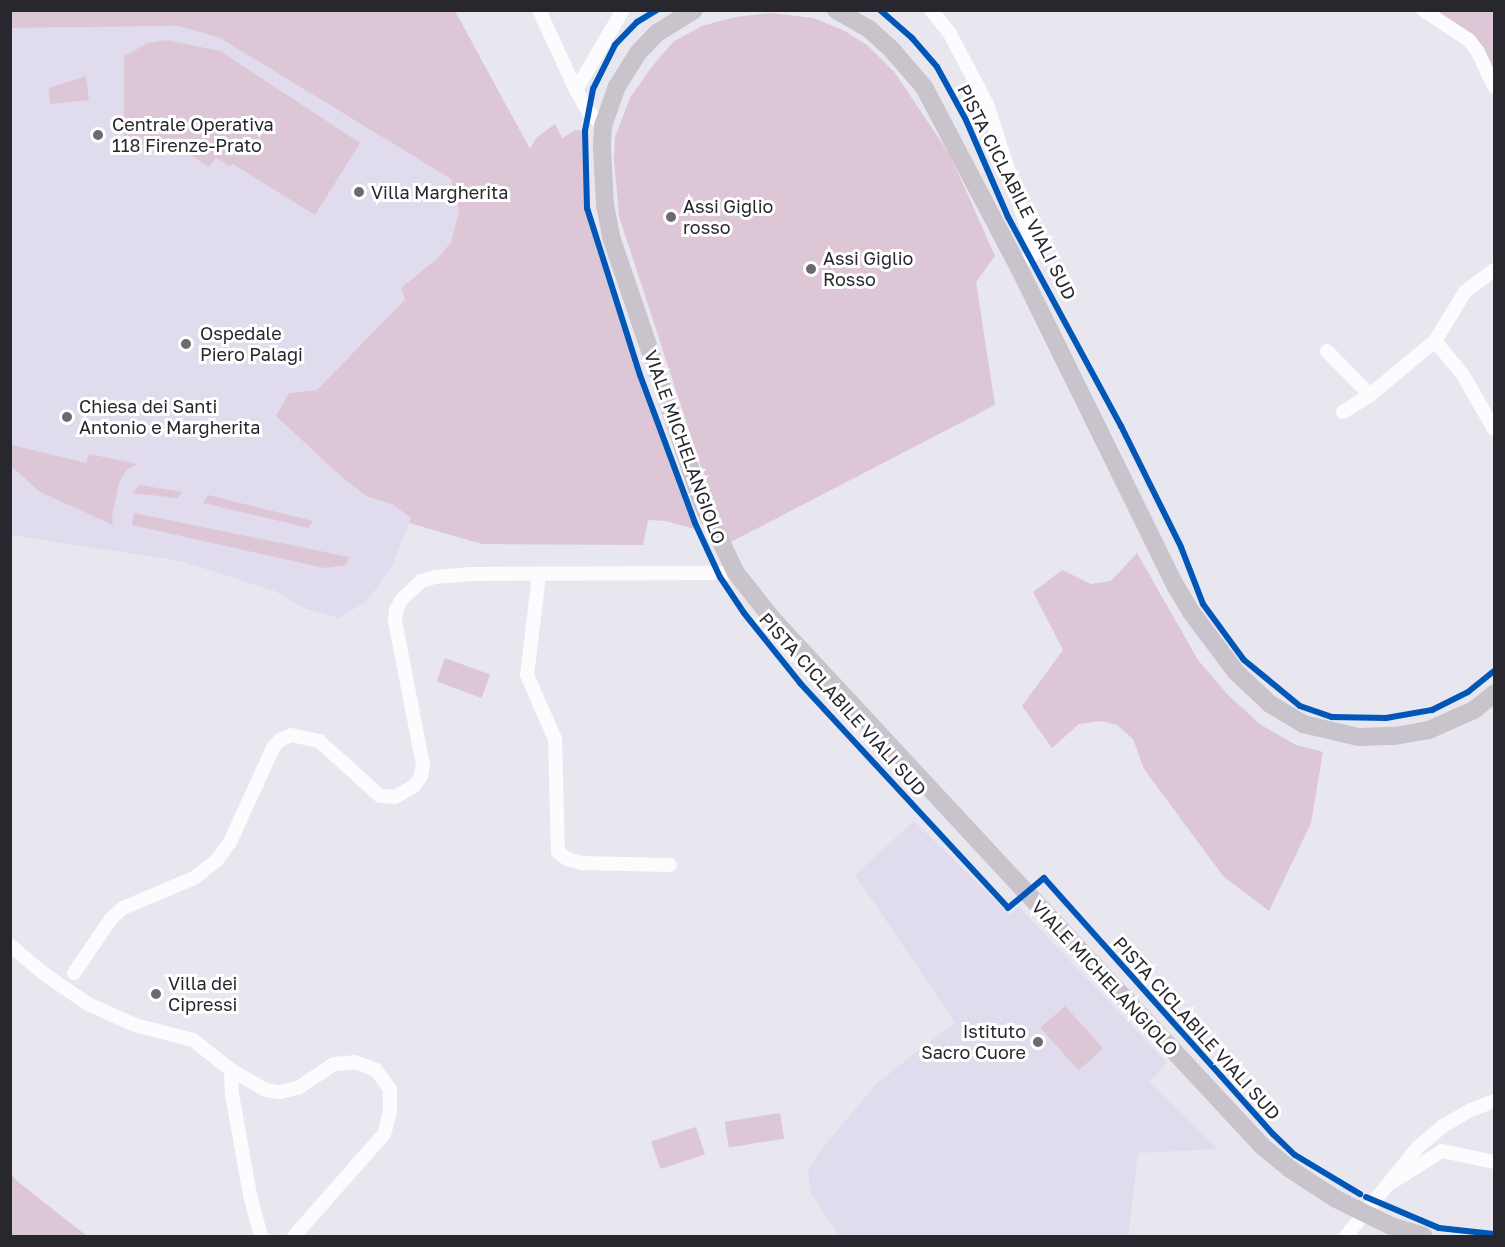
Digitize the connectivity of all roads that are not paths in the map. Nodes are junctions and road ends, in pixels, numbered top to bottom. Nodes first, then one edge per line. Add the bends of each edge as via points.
1 (539, 10) edge
2 (623, 10) edge
3 (694, 10) edge
4 (836, 10) edge
5 (931, 10) edge
6 (1423, 10) edge
7 (1494, 86) edge
8 (576, 90) junction
9 (603, 126) junction
10 (1018, 266) junction
11 (1494, 270) edge
12 (1435, 341) junction
13 (1327, 351) dead end
14 (1371, 395) junction
15 (1343, 412) dead end
16 (1494, 429) edge
17 (736, 573) junction
18 (539, 575) junction
19 (1494, 694) edge
20 (670, 865) dead end
21 (10, 945) edge
22 (74, 973) dead end
23 (231, 1070) junction
24 (1494, 1101) edge
25 (1494, 1162) edge
26 (1385, 1186) junction
27 (1365, 1214) junction
28 (261, 1236) edge
29 (294, 1236) edge
30 (1346, 1236) edge
31 (1423, 1236) edge

1 - 8 street
2 - 8 street
3 - 9 main road, VIALE MICHELANGIOLO via 657,33 639,53 617,86
4 - 10 main road via 869,29 924,87
5 - 10 street via 949,32 987,104 1035,253
6 - 7 street via 1469,40
8 - 9 street
9 - 17 main road, VIALE MICHELANGIOLO via 603,172 611,237 703,505
10 - 19 main road via 1175,585 1210,640 1259,695 1303,724 1339,734 1376,737 1429,730 1473,710
11 - 12 street via 1465,292
12 - 14 street
12 - 16 street via 1462,375
13 - 14 street
14 - 15 street
17 - 18 street
17 - 27 main road, VIALE MICHELANGIOLO via 775,622 1263,1147 1323,1191
18 - 20 street via 527,675 555,739 558,852 582,863
18 - 22 street via 435,577 421,581 402,599 396,610 396,635 423,765 414,786 395,797 380,796 319,741 291,735 280,740 240,823 217,860 194,878 123,908
21 - 23 street via 88,1004 135,1025 193,1040
23 - 28 street via 250,1195
23 - 29 street via 256,1087 280,1092 298,1088 334,1064 355,1062 376,1070 390,1089 390,1112 384,1134
24 - 26 street via 1436,1131 1408,1156
25 - 26 street via 1442,1151
26 - 27 street
27 - 30 street
27 - 31 main road, VIALE MICHELANGIOLO

